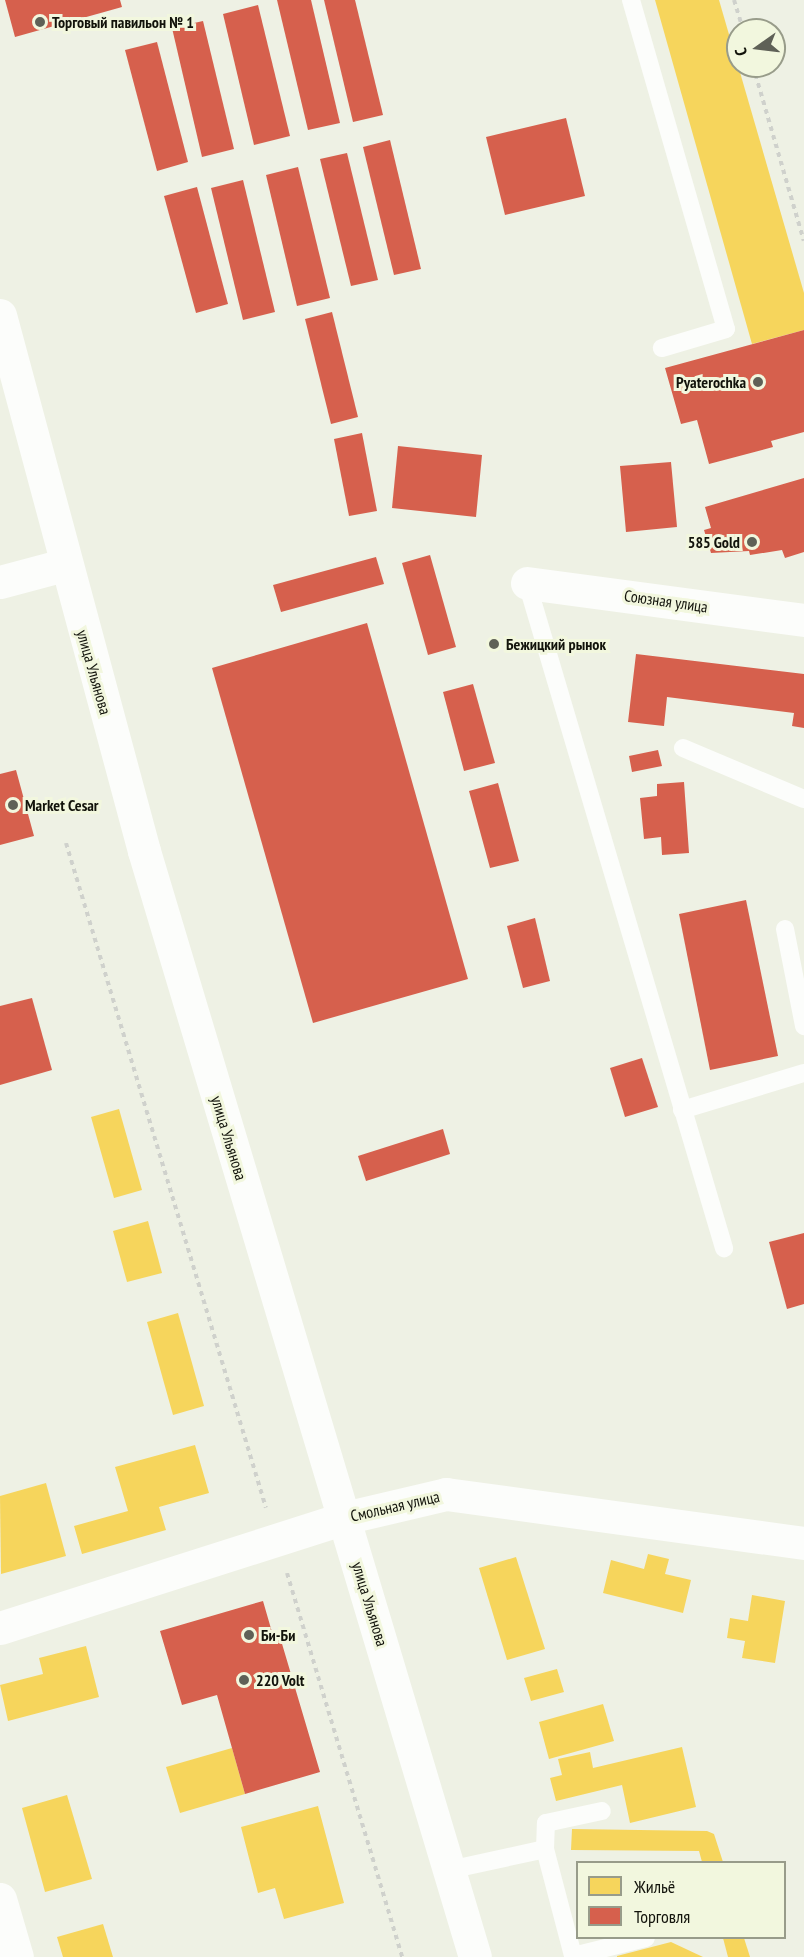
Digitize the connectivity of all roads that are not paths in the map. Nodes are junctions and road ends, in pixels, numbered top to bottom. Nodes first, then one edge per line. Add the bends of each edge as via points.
1 (631, 0) edge
2 (0, 315) edge
3 (662, 348) dead end
4 (64, 565) junction
5 (0, 582) edge
6 (527, 583) joint
7 (804, 621) edge
8 (683, 748) dead end
9 (804, 799) edge
10 (785, 929) dead end
11 (804, 1026) edge
12 (804, 1073) edge
13 (682, 1110) junction
14 (724, 1248) dead end
15 (344, 1518) junction
16 (804, 1543) edge
17 (0, 1628) edge
18 (602, 1811) dead end
19 (545, 1849) junction
20 (449, 1870) junction
21 (0, 1899) edge
22 (642, 1939) edge
23 (17, 1957) edge
24 (475, 1957) edge

1 - 3 lane via 726,329
2 - 4 main road, улица Ульянова
4 - 5 main road
4 - 15 main road, улица Ульянова via 144,851
6 - 7 main road, Союзная улица
6 - 13 lane
8 - 9 lane
10 - 11 lane
12 - 13 lane
13 - 14 lane
15 - 16 main road, Смольная улица via 446,1494
15 - 17 main road, Смольная улица
15 - 20 main road, улица Ульянова
18 - 19 lane via 546,1823
19 - 20 lane
19 - 22 lane via 573,1956
20 - 24 main road, улица Ульянова
21 - 23 main road

